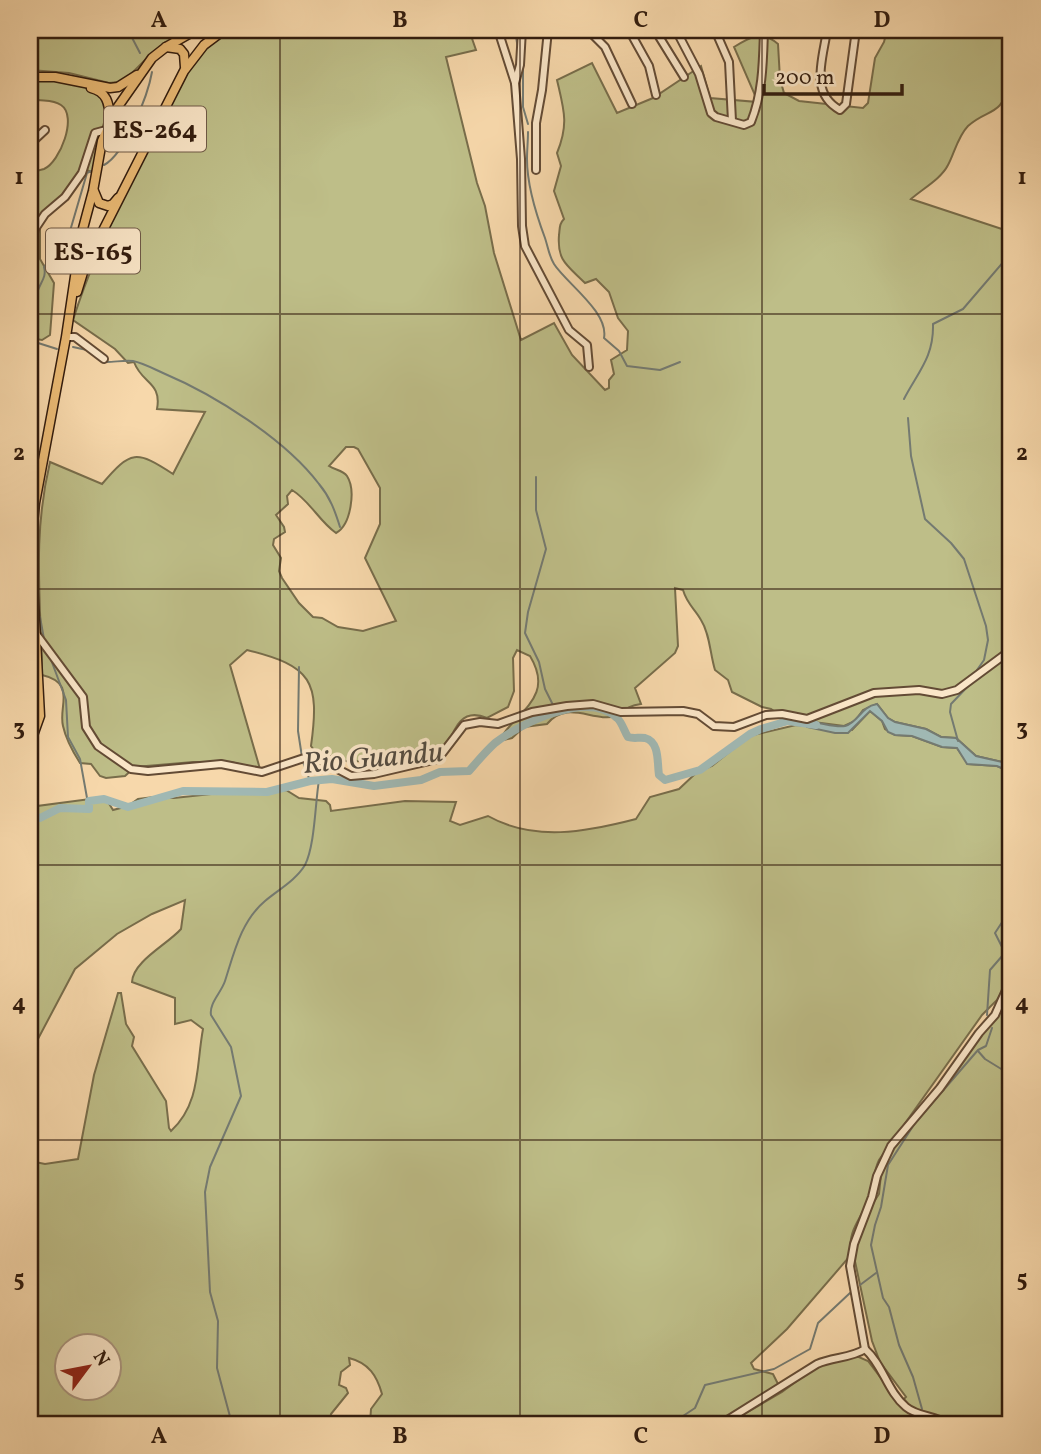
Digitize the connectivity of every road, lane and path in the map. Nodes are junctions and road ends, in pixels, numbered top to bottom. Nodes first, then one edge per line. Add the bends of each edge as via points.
1 (196, 30) edge
2 (224, 30) edge
3 (498, 30) edge
4 (522, 30) edge
5 (548, 30) edge
6 (588, 30) edge
7 (629, 30) edge
8 (655, 30) edge
9 (676, 30) edge
10 (715, 30) edge
11 (764, 30) edge
12 (827, 30) edge
13 (856, 30) edge
14 (166, 47) junction
15 (142, 71) junction
16 (184, 71) junction
17 (30, 76) edge
18 (55, 77) junction
19 (684, 77) dead end
20 (515, 83) junction
21 (656, 95) dead end
22 (632, 104) dead end
23 (732, 121) junction
24 (536, 122) junction
25 (108, 126) junction
26 (45, 130) dead end
27 (518, 130) junction
28 (30, 144) edge
29 (536, 170) dead end
30 (126, 187) junction
31 (93, 191) junction
32 (30, 249) edge
33 (68, 318) junction
34 (66, 337) junction
35 (104, 359) dead end
36 (589, 367) dead end
37 (37, 635) junction
38 (1011, 650) edge
39 (30, 744) edge
40 (1011, 940) edge
41 (865, 1349) junction
42 (721, 1424) edge
43 (947, 1424) edge

1 - 14 main road, ES-264
2 - 16 main road, ES-264 via 204,45
3 - 20 street
4 - 20 street
5 - 24 street
6 - 22 street via 605,47
7 - 21 street via 649,65
8 - 19 street
9 - 23 street via 699,74 711,113
10 - 23 street via 729,62
11 - 23 street via 762,80 754,114 746,125
12 - 13 street via 820,88 840,110 846,104
14 - 15 main road, ES-264
14 - 16 main road via 184,54
15 - 18 main road via 110,88
15 - 25 main road, ES-264
16 - 30 main road, ES-264
17 - 18 main road
18 - 25 main road via 99,90 109,103
20 - 27 street
24 - 27 street
24 - 29 street
25 - 31 main road, ES-264
25 - 32 street via 95,133 82,173 40,221
26 - 28 street
27 - 36 street via 523,238 571,334 587,345
30 - 31 main road via 108,206 99,203
30 - 33 main road, ES-165 via 85,265
31 - 33 main road, ES-165
33 - 34 main road, ES-165
34 - 35 street via 75,337
34 - 37 main road, ES-165 via 31,544
37 - 38 street via 83,697 86,727 98,746 131,769 221,764 262,772 303,758 324,762 351,776 438,759 459,729 468,724 498,724 532,712 582,704 621,712 690,712 719,727 739,726 766,715 807,719 874,693 925,690 947,694
37 - 39 main road, ES-165 via 40,716
40 - 41 street via 1007,988 995,1015 891,1146 877,1176 850,1266
41 - 42 street via 817,1364
41 - 43 street via 908,1409

